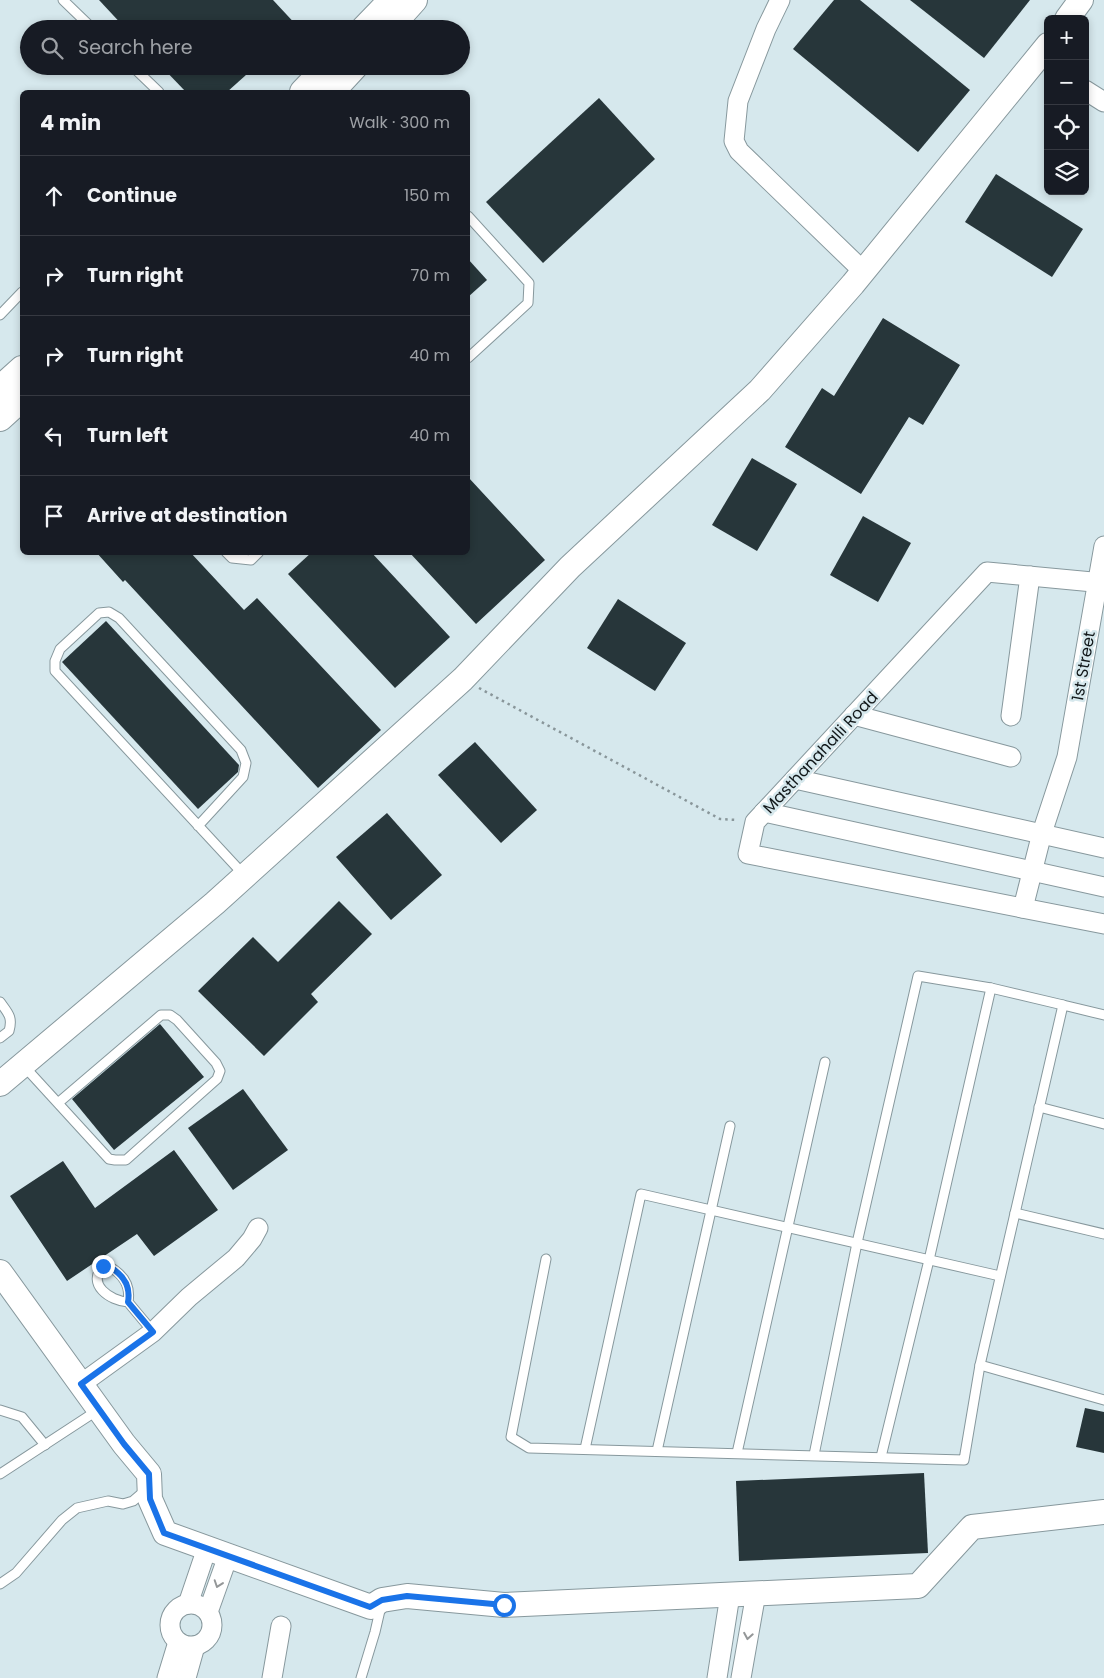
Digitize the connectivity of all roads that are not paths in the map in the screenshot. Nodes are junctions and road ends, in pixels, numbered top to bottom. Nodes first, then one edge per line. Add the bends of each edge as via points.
1 (63, 0) edge
2 (392, 0) edge
3 (414, 0) edge
4 (780, 0) edge
5 (1081, 0) edge
6 (1070, 15) edge
7 (84, 20) edge
8 (373, 20) edge
9 (396, 20) edge
10 (1044, 56) edge
11 (141, 75) edge
12 (341, 78) edge
13 (157, 90) edge
14 (308, 90) edge
15 (1089, 93) edge
16 (1104, 102) edge
17 (470, 218) edge
18 (863, 271) junction
19 (20, 294) edge
20 (0, 315) edge
21 (470, 356) edge
22 (20, 371) edge
23 (0, 389) edge
24 (20, 400) edge
25 (0, 418) edge
26 (1104, 546) edge
27 (229, 555) edge
28 (256, 555) edge
29 (1030, 576) junction
30 (1101, 583) edge
31 (854, 715) junction
32 (1012, 716) dead end
33 (1011, 757) dead end
34 (794, 779) junction
35 (759, 817) junction
36 (198, 826) junction
37 (1042, 833) junction
38 (1104, 848) edge
39 (1032, 871) junction
40 (244, 875) junction
41 (1104, 887) edge
42 (1023, 908) junction
43 (1104, 924) edge
44 (991, 988) junction
45 (0, 1002) edge
46 (1063, 1005) junction
47 (1104, 1015) edge
48 (0, 1038) edge
49 (825, 1062) dead end
50 (23, 1065) junction
51 (0, 1084) edge
52 (58, 1103) junction
53 (1039, 1107) junction
54 (1104, 1124) edge
55 (730, 1126) dead end
56 (712, 1210) junction
57 (1015, 1213) junction
58 (788, 1227) junction
59 (258, 1228) dead end
60 (1104, 1234) edge
61 (857, 1243) junction
62 (546, 1259) dead end
63 (929, 1260) junction
64 (0, 1272) edge
65 (1000, 1276) junction
66 (128, 1302) dead end
67 (153, 1332) junction
68 (980, 1365) junction
69 (81, 1384) junction
70 (1104, 1400) edge
71 (99, 1409) junction
72 (0, 1410) edge
73 (45, 1444) junction
74 (585, 1449) junction
75 (657, 1451) junction
76 (737, 1453) junction
77 (814, 1455) junction
78 (881, 1457) junction
79 (0, 1474) edge
80 (150, 1487) junction
81 (1104, 1512) edge
82 (217, 1552) junction
83 (0, 1584) edge
84 (756, 1593) junction
85 (730, 1595) junction
86 (382, 1600) junction
87 (188, 1604) junction
88 (208, 1612) junction
89 (281, 1626) dead end
90 (186, 1644) junction
91 (167, 1678) edge
92 (186, 1678) edge
93 (272, 1678) edge
94 (361, 1678) edge
95 (717, 1678) edge
96 (741, 1678) edge

1 - 7 lane
2 - 8 main road
3 - 9 main road
4 - 18 street via 738,102 734,141 739,151
5 - 6 street
10 - 18 street
11 - 13 lane
12 - 14 main road
15 - 16 street
17 - 21 lane via 530,283 528,303
18 - 40 street via 760,390 570,567 463,679
19 - 20 lane
22 - 23 main road
24 - 25 main road
26 - 30 street, 1st Street
27 - 28 lane via 251,560
29 - 30 street, Masthanahalli Road
29 - 31 street, Masthanahalli Road via 987,572
29 - 32 street
30 - 37 street, 1st Street via 1067,757
31 - 33 street
31 - 34 street, Masthanahalli Road
34 - 35 street, Masthanahalli Road
34 - 37 street
35 - 39 street
35 - 42 street via 748,854
36 - 36 lane via 55,671 60,649 99,613 109,612 118,618 241,750 246,763 243,777
36 - 40 lane
37 - 38 street
37 - 39 street, 1st Street
39 - 41 street
39 - 42 street, 1st Street
40 - 50 street
42 - 43 street
44 - 46 lane
44 - 61 lane via 918,976
44 - 63 lane
45 - 48 lane via 12,1022 9,1031
46 - 47 lane
46 - 53 lane
49 - 58 lane
50 - 51 street
50 - 52 lane
52 - 52 lane via 109,1159 126,1160 217,1079 220,1071 177,1020 170,1015 161,1015
53 - 54 lane
53 - 57 lane
55 - 56 lane
56 - 58 lane
56 - 74 lane via 641,1194
56 - 75 lane
57 - 60 lane
57 - 65 lane
58 - 61 lane
58 - 76 lane
59 - 67 street via 236,1258 188,1297
61 - 63 lane
61 - 77 lane
62 - 74 lane via 511,1438 529,1448
63 - 65 lane
63 - 78 lane
64 - 69 street
65 - 68 lane
66 - 67 lane
67 - 69 street
68 - 70 lane
68 - 78 lane via 964,1460
69 - 71 street
71 - 73 lane
71 - 80 street via 149,1474
72 - 73 lane via 22,1417
73 - 79 lane
74 - 75 lane
75 - 76 lane
76 - 77 lane
77 - 78 lane
80 - 82 street via 150,1499 164,1533
80 - 83 lane via 133,1501 122,1504 108,1501 77,1508 62,1520 16,1573
81 - 84 street via 972,1527 918,1586
82 - 86 street via 370,1607
82 - 87 street
82 -> 88 street
84 - 85 street
84 -> 96 street
85 - 86 street via 504,1605 407,1596
85 - 95 street
86 - 94 lane
87 - 88 street via 201,1606
87 - 90 street via 176,1609 170,1621 172,1634
88 - 90 street via 212,1621 210,1634 201,1644
89 - 93 street
90 - 91 street
90 - 92 street

